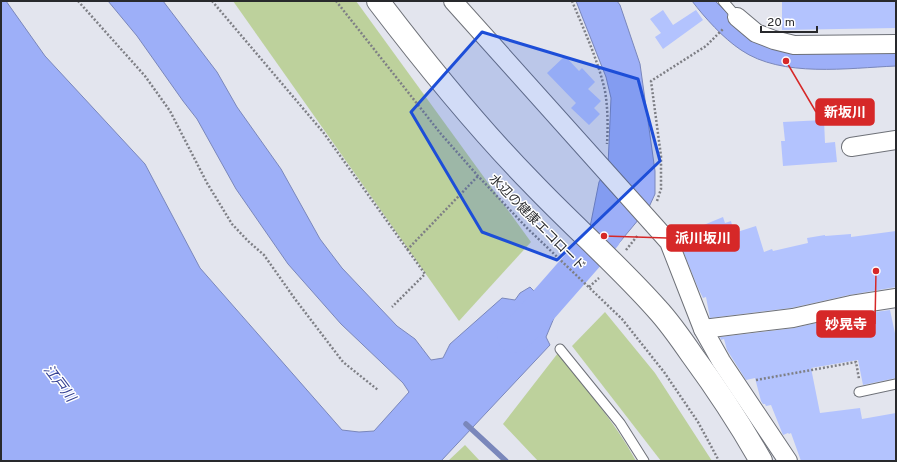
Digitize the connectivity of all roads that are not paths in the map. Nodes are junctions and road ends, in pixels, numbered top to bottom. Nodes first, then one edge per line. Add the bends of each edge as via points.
1 (378, 1) edge
2 (453, 1) edge
3 (723, 1) edge
4 (737, 17) joint
5 (896, 44) edge
6 (896, 140) edge
7 (851, 147) dead end
8 (896, 298) edge
9 (703, 329) junction
10 (560, 349) dead end
11 (896, 384) edge
12 (861, 391) road end
13 (644, 461) edge
14 (761, 461) edge
15 (788, 461) edge

1 - 14 street via 481,128 658,310 710,379
2 - 9 street via 669,242
3 - 4 lane
4 - 5 street via 756,33 794,45
6 - 7 street
8 - 9 street via 793,318
9 - 15 street
10 - 13 lane via 620,423
11 - 12 lane

